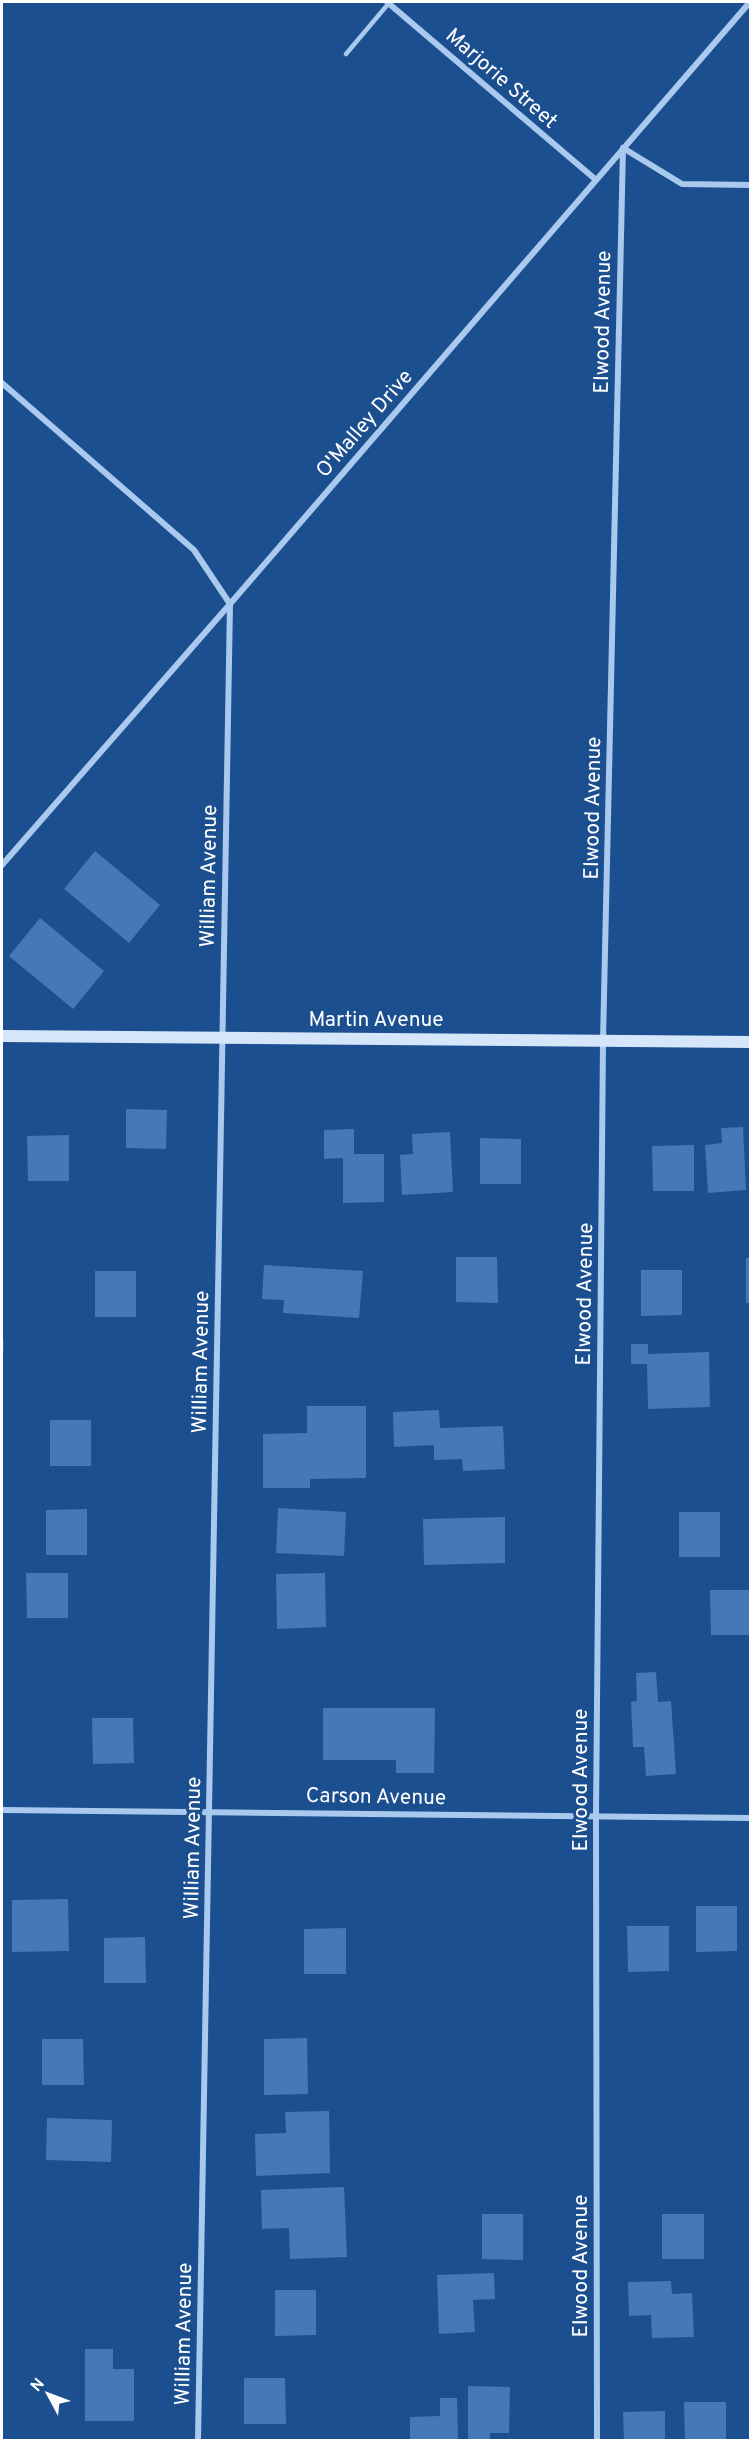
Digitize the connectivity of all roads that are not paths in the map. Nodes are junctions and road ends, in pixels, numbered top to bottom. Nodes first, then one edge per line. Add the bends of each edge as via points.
1 (388, 2) edge
2 (750, 2) edge
3 (346, 54) dead end
4 (623, 147) junction
5 (595, 179) junction
6 (750, 185) edge
7 (2, 383) edge
8 (230, 604) junction
9 (2, 865) edge
10 (2, 1036) edge
11 (222, 1038) junction
12 (603, 1041) junction
13 (750, 1042) edge
14 (2, 1810) edge
15 (209, 1811) junction
16 (596, 1815) junction
17 (750, 1818) edge
18 (198, 2440) edge
19 (597, 2440) edge

1 - 3 lane
1 - 5 street, Marjorie Street
2 - 4 street, O'Malley Drive
4 - 5 street, O'Malley Drive
4 - 6 street via 682,184
4 - 12 street, Elwood Avenue
5 - 8 street, O'Malley Drive
7 - 8 street via 194,550
8 - 9 street, O'Malley Drive
8 - 11 street, William Avenue
10 - 11 street, Martin Avenue
11 - 12 street, Martin Avenue
11 - 15 street, William Avenue
12 - 13 street, Martin Avenue
12 - 16 street, Elwood Avenue
14 - 15 street, Carson Avenue
15 - 16 street, Carson Avenue
15 - 18 street, William Avenue
16 - 17 street, Carson Avenue
16 - 19 street, Elwood Avenue

